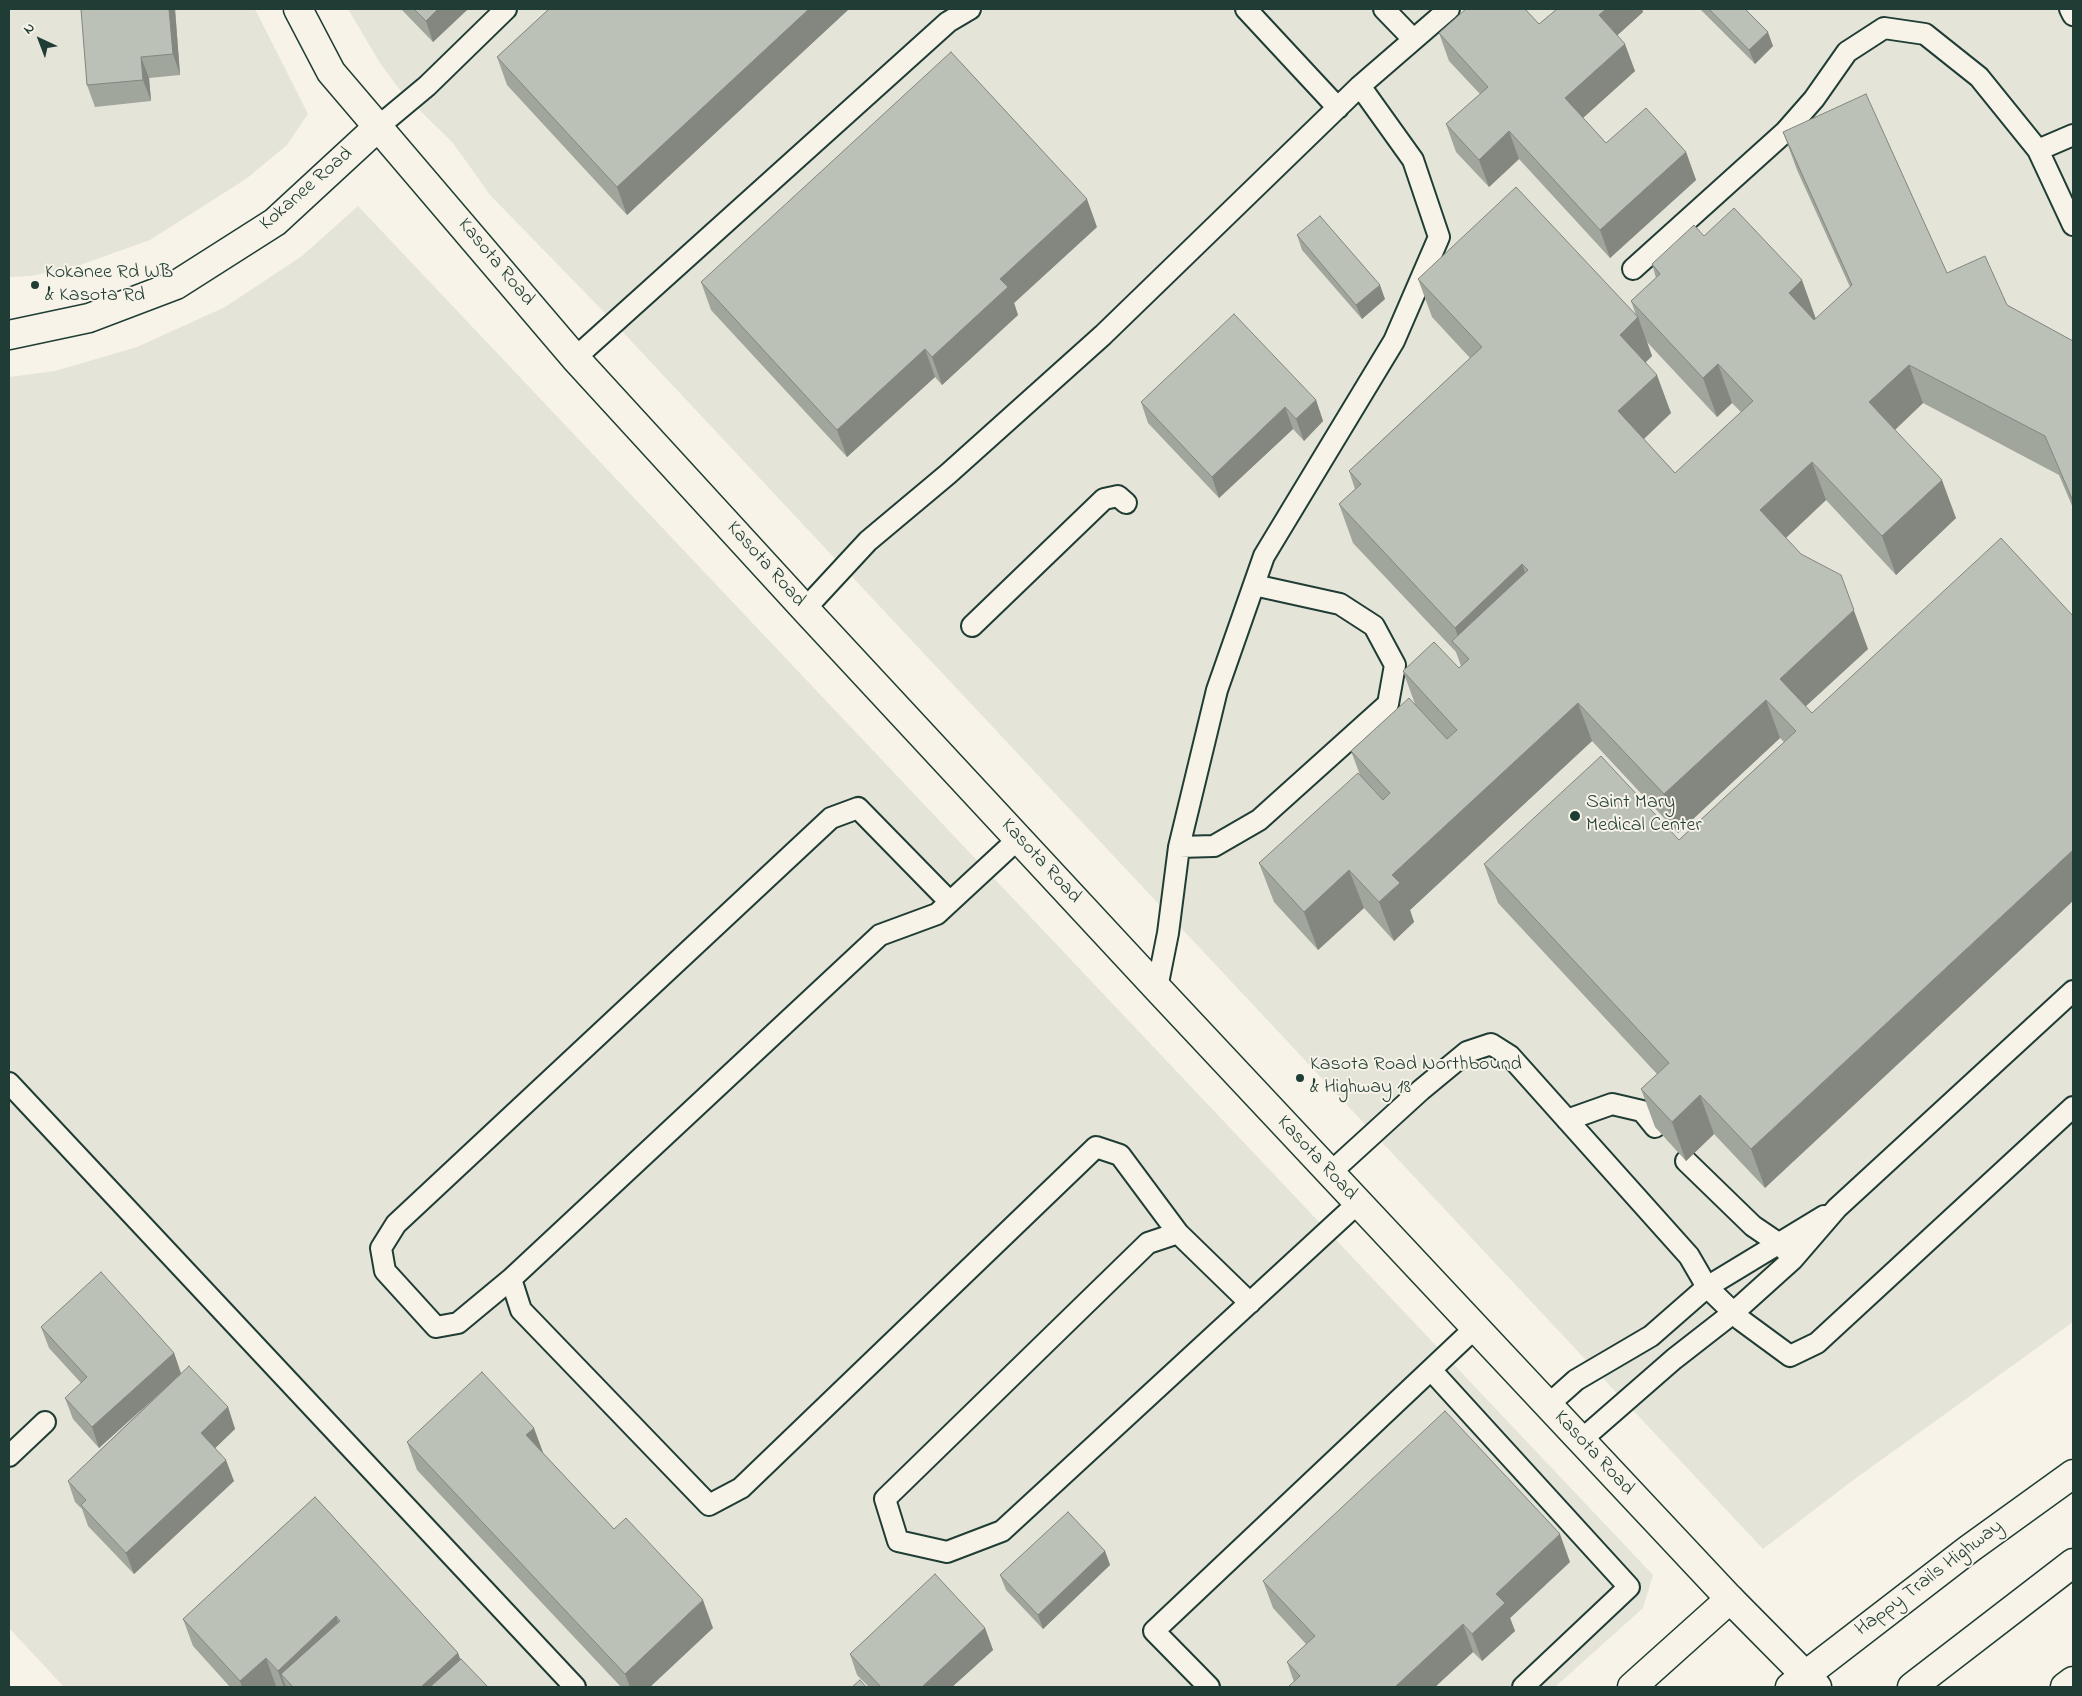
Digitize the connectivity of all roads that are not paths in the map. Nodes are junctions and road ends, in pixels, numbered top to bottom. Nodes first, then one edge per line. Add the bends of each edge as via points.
1 (298, 9) edge
2 (506, 9) edge
3 (970, 9) edge
4 (1246, 9) edge
5 (1384, 9) edge
6 (1448, 9) edge
7 (2070, 9) edge
8 (2073, 15) edge
9 (1413, 39) junction
10 (1360, 86) junction
11 (1338, 108) junction
12 (379, 126) junction
13 (2073, 135) edge
14 (2038, 150) junction
15 (2073, 225) edge
16 (1633, 269) dead end
17 (9, 335) edge
18 (575, 358) junction
19 (1126, 503) dead end
20 (1254, 585) junction
21 (804, 609) junction
22 (972, 626) dead end
23 (1018, 838) junction
24 (1179, 847) junction
25 (950, 902) junction
26 (1157, 988) junction
27 (2073, 991) edge
28 (9, 1083) edge
29 (2073, 1106) edge
30 (1567, 1120) junction
31 (1655, 1128) edge
32 (1686, 1161) edge
33 (1330, 1174) junction
34 (1358, 1203) junction
35 (1837, 1208) junction
36 (1178, 1233) junction
37 (1778, 1243) junction
38 (1793, 1259) junction
39 (511, 1278) junction
40 (1707, 1287) junction
41 (1250, 1303) junction
42 (1733, 1313) junction
43 (1475, 1328) junction
44 (1431, 1370) junction
45 (1548, 1406) junction
46 (45, 1422) dead end
47 (1580, 1440) junction
48 (9, 1456) edge
49 (2073, 1474) edge
50 (2073, 1563) edge
51 (1730, 1599) junction
52 (2073, 1681) edge
53 (1804, 1683) edge
54 (575, 1687) edge
55 (1209, 1687) edge
56 (1523, 1687) edge
57 (1632, 1687) edge
58 (1912, 1687) edge
59 (2065, 1687) edge

1 - 12 street, Kasota Road via 331,72
2 - 12 lane via 427,86
3 - 18 lane via 948,22
4 - 11 lane
5 - 9 lane
6 - 9 lane
7 - 8 lane
9 - 10 lane
10 - 11 lane
10 - 20 lane via 1413,160 1439,237 1394,341 1264,556
11 - 21 lane via 1103,335 868,541
12 - 17 street, Kokanee Road via 275,222 176,285 89,318
12 - 18 street, Kasota Road
13 - 14 lane
14 - 15 lane
14 - 16 lane via 1979,77 1925,34 1884,28 1846,52 1814,99 1785,132
18 - 21 street, Kasota Road
19 - 22 lane via 1118,496 1104,499
20 - 24 lane via 1217,690
20 - 24 lane via 1340,604 1374,626 1395,665 1388,704 1259,820 1214,846
21 - 23 street, Kasota Road
23 - 25 lane
23 - 26 street, Kasota Road
24 - 26 lane
25 - 39 lane via 937,914 880,935
25 - 39 lane via 858,808 831,818 396,1224 380,1248 385,1271 436,1327 458,1323
26 - 33 street, Kasota Road
27 - 35 lane
28 - 54 lane
29 - 42 lane via 1817,1343 1790,1356
30 - 31 lane via 1612,1104 1642,1111
30 - 33 lane via 1510,1056 1491,1044 1467,1052
30 - 40 lane via 1690,1256
32 - 37 lane via 1753,1226
33 - 34 street, Kasota Road
34 - 41 lane
34 - 43 street, Kasota Road
35 - 37 lane
35 - 38 lane
36 - 39 lane via 1120,1155 1096,1147 741,1488 708,1505 521,1310
36 - 41 lane
36 - 41 lane via 1148,1243 885,1499 898,1541 947,1552 1002,1530
37 - 38 lane
37 - 40 lane
38 - 42 lane
40 - 42 lane
40 - 45 lane via 1651,1336 1576,1380
42 - 47 lane
43 - 44 lane
43 - 45 street, Kasota Road
44 - 55 lane via 1154,1632
44 - 56 lane via 1629,1587
45 - 47 street, Kasota Road
46 - 48 lane
47 - 51 street, Kasota Road
49 - 53 street, Happy Trails Highway via 1961,1555
50 - 58 street
51 - 53 street, Kasota Road
51 - 57 street
52 - 59 street

